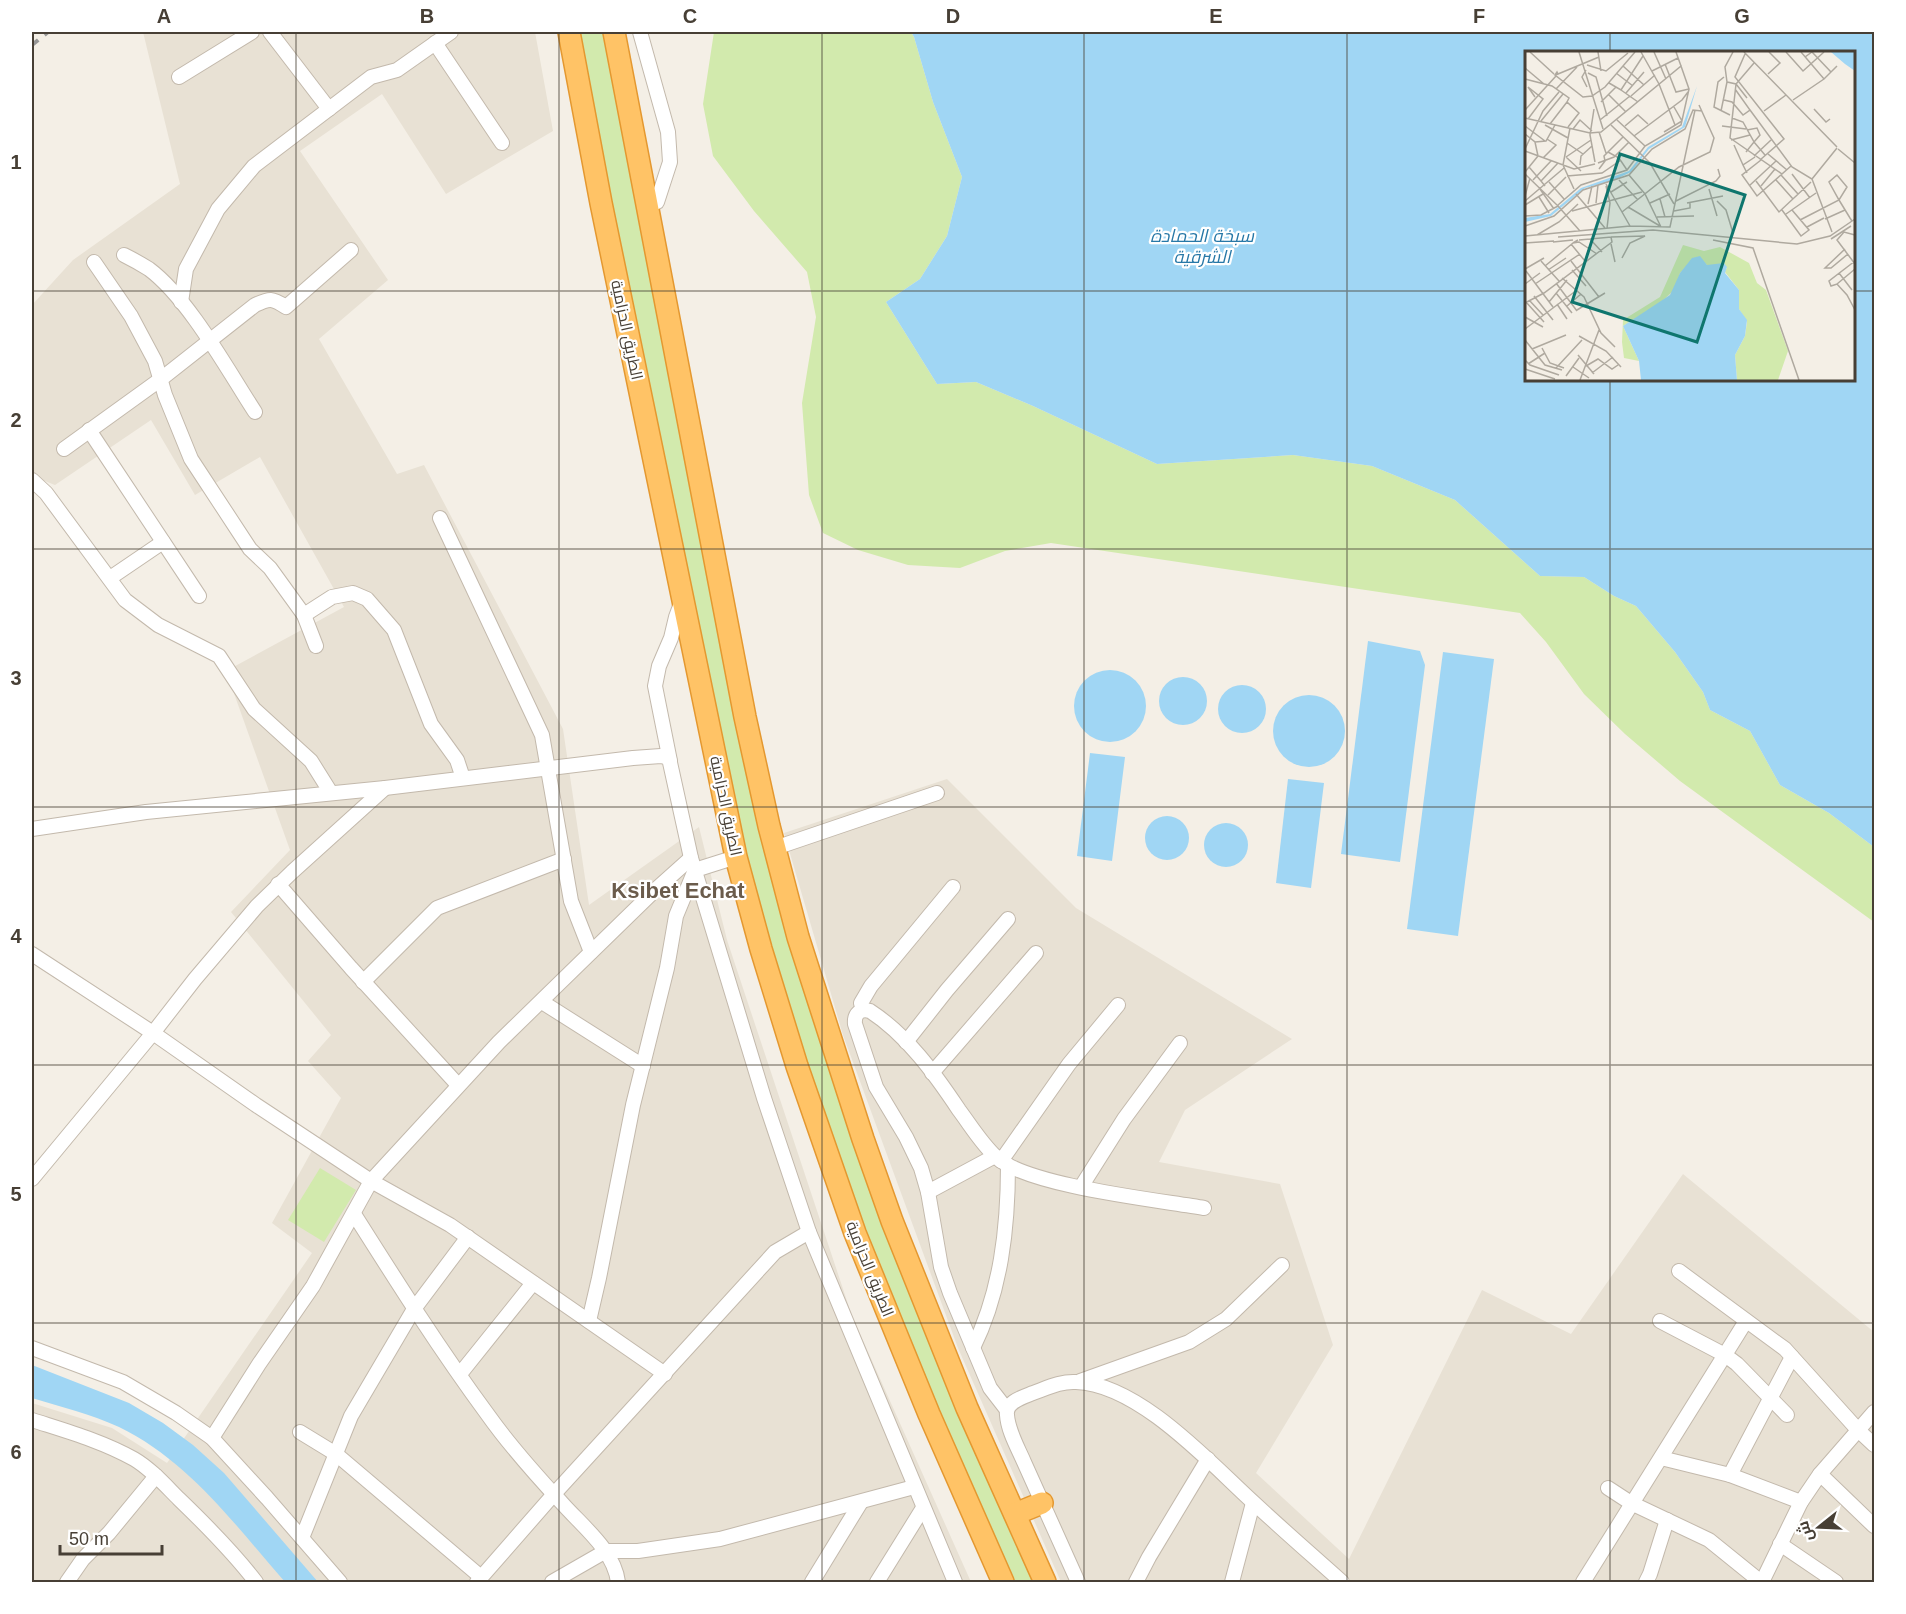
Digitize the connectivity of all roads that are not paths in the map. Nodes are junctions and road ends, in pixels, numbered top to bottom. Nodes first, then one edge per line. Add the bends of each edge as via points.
1 (252, 32) edge
2 (270, 32) edge
3 (451, 32) edge
4 (568, 32) edge
5 (614, 32) edge
6 (640, 32) edge
7 (435, 43) junction
8 (178, 76) dead end
9 (329, 109) junction
10 (502, 143) dead end
11 (647, 206) junction
12 (351, 250) dead end
13 (124, 255) dead end
14 (94, 262) dead end
15 (181, 302) junction
16 (210, 341) junction
17 (161, 380) junction
18 (255, 411) dead end
19 (89, 430) junction
20 (64, 449) dead end
21 (32, 480) edge
22 (440, 518) dead end
23 (164, 542) junction
24 (110, 578) junction
25 (199, 596) dead end
26 (683, 600) junction
27 (304, 615) junction
28 (316, 646) dead end
29 (670, 761) junction
30 (549, 768) junction
31 (463, 778) junction
32 (385, 788) junction
33 (937, 793) dead end
34 (331, 794) junction
35 (32, 829) edge
36 (774, 848) junction
37 (736, 857) junction
38 (564, 859) junction
39 (693, 864) junction
40 (278, 884) junction
41 (953, 887) dead end
42 (1008, 919) dead end
43 (591, 952) junction
44 (1036, 952) dead end
45 (32, 954) edge
46 (363, 982) junction
47 (542, 1002) junction
48 (1118, 1005) dead end
49 (863, 1010) junction
50 (153, 1033) junction
51 (906, 1042) junction
52 (1180, 1043) dead end
53 (643, 1066) junction
54 (932, 1073) junction
55 (458, 1085) junction
56 (1001, 1161) junction
57 (32, 1179) edge
58 (371, 1181) junction
59 (1081, 1186) junction
60 (928, 1192) junction
61 (1204, 1208) dead end
62 (354, 1214) junction
63 (808, 1232) junction
64 (468, 1237) junction
65 (1282, 1265) dead end
66 (1679, 1271) dead end
67 (533, 1283) junction
68 (414, 1309) junction
69 (589, 1321) junction
70 (1660, 1321) dead end
71 (1746, 1321) junction
72 (32, 1348) edge
73 (973, 1348) junction
74 (1725, 1355) junction
75 (1792, 1357) junction
76 (460, 1374) junction
77 (665, 1374) junction
78 (1078, 1382) junction
79 (1770, 1398) junction
80 (1007, 1410) junction
81 (1875, 1412) edge
82 (1787, 1415) dead end
83 (32, 1420) edge
84 (1858, 1430) junction
85 (300, 1432) dead end
86 (212, 1438) junction
87 (1875, 1445) edge
88 (336, 1454) junction
89 (1661, 1458) junction
90 (1208, 1459) junction
91 (1820, 1474) junction
92 (1730, 1475) junction
93 (156, 1476) junction
94 (914, 1487) junction
95 (1608, 1488) dead end
96 (554, 1494) junction
97 (861, 1502) junction
98 (1801, 1502) junction
99 (1042, 1503) junction
100 (1253, 1503) junction
101 (1631, 1503) junction
102 (922, 1508) junction
103 (1015, 1514) junction
104 (1667, 1520) junction
105 (1875, 1526) edge
106 (302, 1538) junction
107 (1780, 1544) junction
108 (606, 1551) junction
109 (479, 1580) edge
110 (68, 1582) edge
111 (256, 1582) edge
112 (340, 1582) edge
113 (552, 1582) edge
114 (618, 1582) edge
115 (812, 1582) edge
116 (877, 1582) edge
117 (955, 1582) edge
118 (1003, 1582) edge
119 (1045, 1582) edge
120 (1078, 1582) edge
121 (1136, 1582) edge
122 (1232, 1582) edge
123 (1342, 1582) edge
124 (1583, 1582) edge
125 (1646, 1582) edge
126 (1761, 1582) edge
127 (1836, 1582) edge

1 - 8 street
2 - 9 street
3 - 7 street
4 - 26 highway, الطريق الحزامية
5 - 11 highway
6 - 11 street via 668,132 670,162 657,202
7 - 9 street via 398,70 371,77
7 - 10 street
9 - 15 street via 254,166 218,208 186,269
11 - 36 highway via 745,717
12 - 16 street via 286,308 266,299
13 - 15 street via 148,268
14 - 17 street via 131,316
15 - 16 street
16 - 17 street
16 - 18 street
17 - 19 street
17 - 27 street via 191,459 250,549 270,568
19 - 20 street
19 - 23 street
21 - 24 street
22 - 30 street via 542,735
23 - 24 street
23 - 25 street
24 - 34 street via 126,600 158,625 219,656 254,709 311,761
26 - 29 street via 655,686
26 - 37 highway, الطريق الحزامية
27 - 28 street
27 - 31 street via 332,597 353,592 367,599 394,630 431,724 457,760
29 - 30 street via 662,756
29 - 39 street
30 - 31 street
30 - 38 street
31 - 32 street
32 - 34 street
32 - 40 street
33 - 36 street
34 - 35 street
36 - 103 highway via 798,937 866,1149 967,1408
37 - 39 street
37 - 118 highway, الطريق الحزامية via 797,1066 855,1233
38 - 43 street via 570,901
38 - 46 street via 438,908
39 - 43 street via 653,892
39 - 53 street via 676,916
39 - 63 street
40 - 46 street
40 - 50 street
41 - 49 street via 867,992 861,1003
42 - 51 street
43 - 47 street
44 - 54 street
45 - 50 street
46 - 55 street
47 - 53 street
47 - 55 street
48 - 56 street via 1069,1064
49 - 51 street via 878,1016
49 - 60 street via 855,1017 855,1024 866,1060 881,1096 918,1160
50 - 57 street
50 - 58 street
51 - 54 street
52 - 59 street
53 - 69 street
54 - 56 street
55 - 58 street
56 - 59 street via 1048,1180
56 - 60 street
56 - 73 street via 1006,1226 1000,1267
58 - 62 street
58 - 64 street
59 - 61 street
60 - 73 street via 941,1267
62 - 68 street
62 - 86 street via 313,1286
63 - 77 street via 775,1252
63 - 94 street
64 - 67 street
64 - 68 street
65 - 78 street via 1226,1319 1189,1342
66 - 71 street
67 - 69 street
67 - 76 street
68 - 76 street
68 - 88 street via 351,1416
69 - 77 street
70 - 74 street
71 - 74 street
71 - 75 street
72 - 86 street via 123,1382
73 - 80 street via 990,1388
74 - 79 street
74 - 89 street
75 - 79 street
75 - 84 street
76 - 96 street via 488,1417
77 - 96 street
78 - 80 street via 1058,1384 1020,1398
78 - 90 street via 1096,1385 1130,1400
79 - 82 street
79 - 92 street
80 - 99 street via 1012,1434
81 - 84 street
83 - 93 street via 117,1450
84 - 87 street
84 - 91 street
85 - 88 street
86 - 106 street
88 - 106 street
88 - 109 street
89 - 92 street
89 - 101 street
90 - 100 street
90 - 121 street
91 - 98 street
91 - 105 street
92 - 98 street
93 - 110 street via 83,1559
93 - 111 street
94 - 97 street
94 - 102 street
95 - 101 street
96 - 108 street
96 - 109 street
97 - 108 street via 720,1539 638,1551
97 - 115 street
98 - 107 street
99 - 103 highway
99 - 120 street
100 - 122 street
100 - 123 street
101 - 104 street
101 - 124 street
102 - 116 street
102 - 117 street
103 - 119 highway
104 - 125 street
104 - 126 street via 1709,1540
106 - 112 street
107 - 126 street
107 - 127 street
108 - 113 street
108 - 114 street via 617,1571

